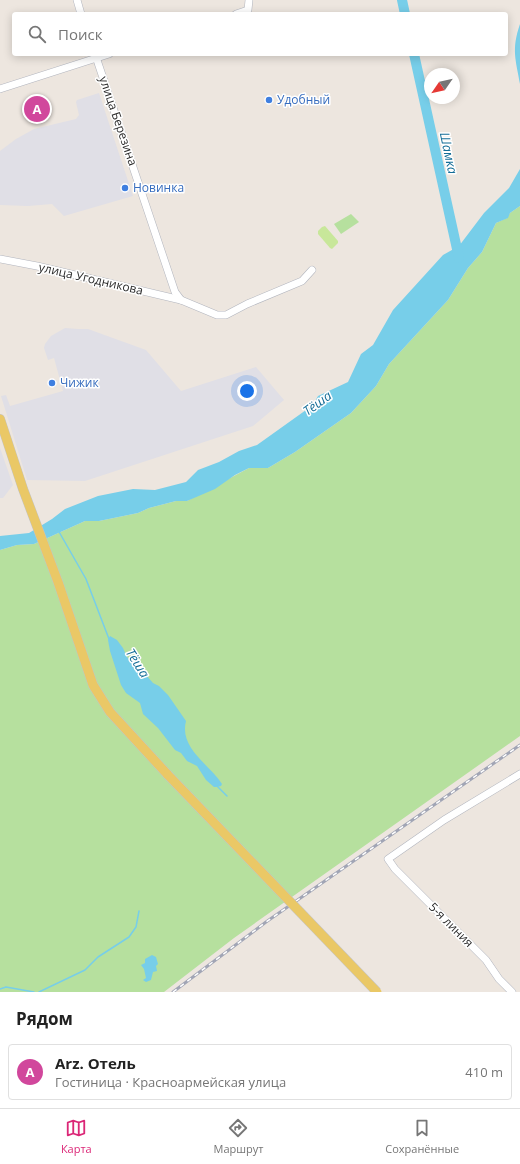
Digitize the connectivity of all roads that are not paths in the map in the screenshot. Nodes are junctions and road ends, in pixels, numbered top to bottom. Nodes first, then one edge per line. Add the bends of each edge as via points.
1 (77, 0) edge
2 (249, 0) edge
3 (81, 12) edge
4 (242, 12) edge
5 (96, 56) edge
6 (0, 90) edge
7 (0, 259) edge
8 (312, 270) dead end
9 (181, 300) junction
10 (0, 419) edge
11 (520, 774) edge
12 (377, 992) edge
13 (512, 992) edge

1 - 3 street
2 - 4 street via 248,10
5 - 6 street
5 - 9 street, улица Березина via 175,292
7 - 9 street, улица Угодникова
8 - 9 street, улица Угодникова via 302,281 226,315 217,315
10 - 12 main road, bridge via 93,685 110,712
11 - 13 street, 5-я линия via 444,820 388,859 486,960

